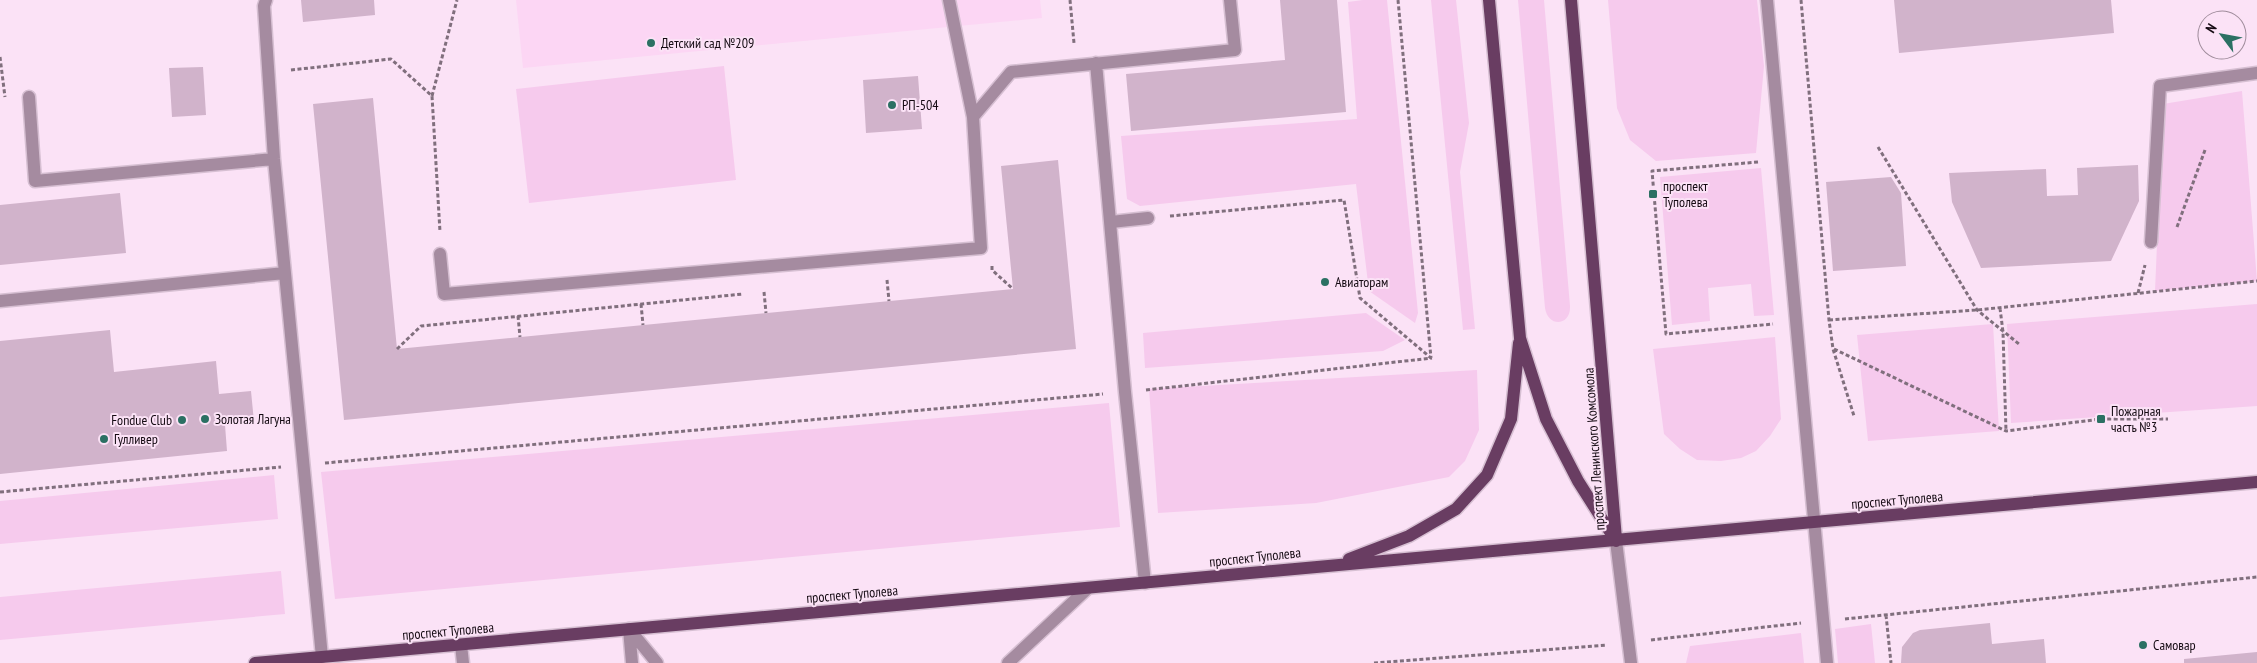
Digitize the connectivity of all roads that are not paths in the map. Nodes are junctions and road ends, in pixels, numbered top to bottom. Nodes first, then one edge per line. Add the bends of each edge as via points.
1 (266, 0) edge
2 (949, 0) edge
3 (1230, 0) edge
4 (1489, 0) edge
5 (1571, 0) edge
6 (1767, 0) edge
7 (1096, 63) junction
8 (2257, 73) edge
9 (29, 97) dead end
10 (973, 117) junction
11 (274, 159) junction
12 (1148, 218) road end
13 (1111, 222) junction
14 (2151, 242) dead end
15 (440, 254) dead end
16 (285, 273) junction
17 (0, 301) edge
18 (1520, 338) junction
19 (2257, 482) edge
20 (1814, 523) junction
21 (1616, 541) junction
22 (1334, 564) junction
23 (1145, 583) junction
24 (1088, 588) junction
25 (629, 630) junction
26 (461, 645) junction
27 (322, 657) junction
28 (1012, 661) edge
29 (255, 663) edge
30 (462, 663) edge
31 (632, 663) edge
32 (657, 663) edge
33 (1631, 663) edge
34 (1827, 663) edge

1 - 11 street
2 - 10 street
3 - 7 street via 1235,50
4 - 18 main road, проспект Ленинского Комсомола
5 - 21 main road, проспект Ленинского Комсомола
6 - 20 street
7 - 10 street via 1011,72
7 - 13 street
8 - 14 street via 2160,86
9 - 11 street via 35,181
10 - 15 street via 981,248 444,294
11 - 16 street
12 - 13 street
13 - 23 street
16 - 17 street
16 - 27 street
18 - 21 main road, проспект Ленинского Комсомола via 1546,419 1578,481
18 - 22 main road via 1511,419 1487,475 1456,509 1409,536
19 - 20 main road, проспект Туполева
20 - 21 main road, проспект Туполева
20 - 34 street
21 - 22 main road, проспект Туполева
21 - 33 street
22 - 23 main road, проспект Туполева
23 - 24 main road, проспект Туполева
24 - 25 main road, проспект Туполева
24 - 28 street
25 - 26 main road, проспект Туполева
25 - 31 street
25 - 32 street
26 - 27 main road, проспект Туполева
26 - 30 street
27 - 29 main road, проспект Туполева

